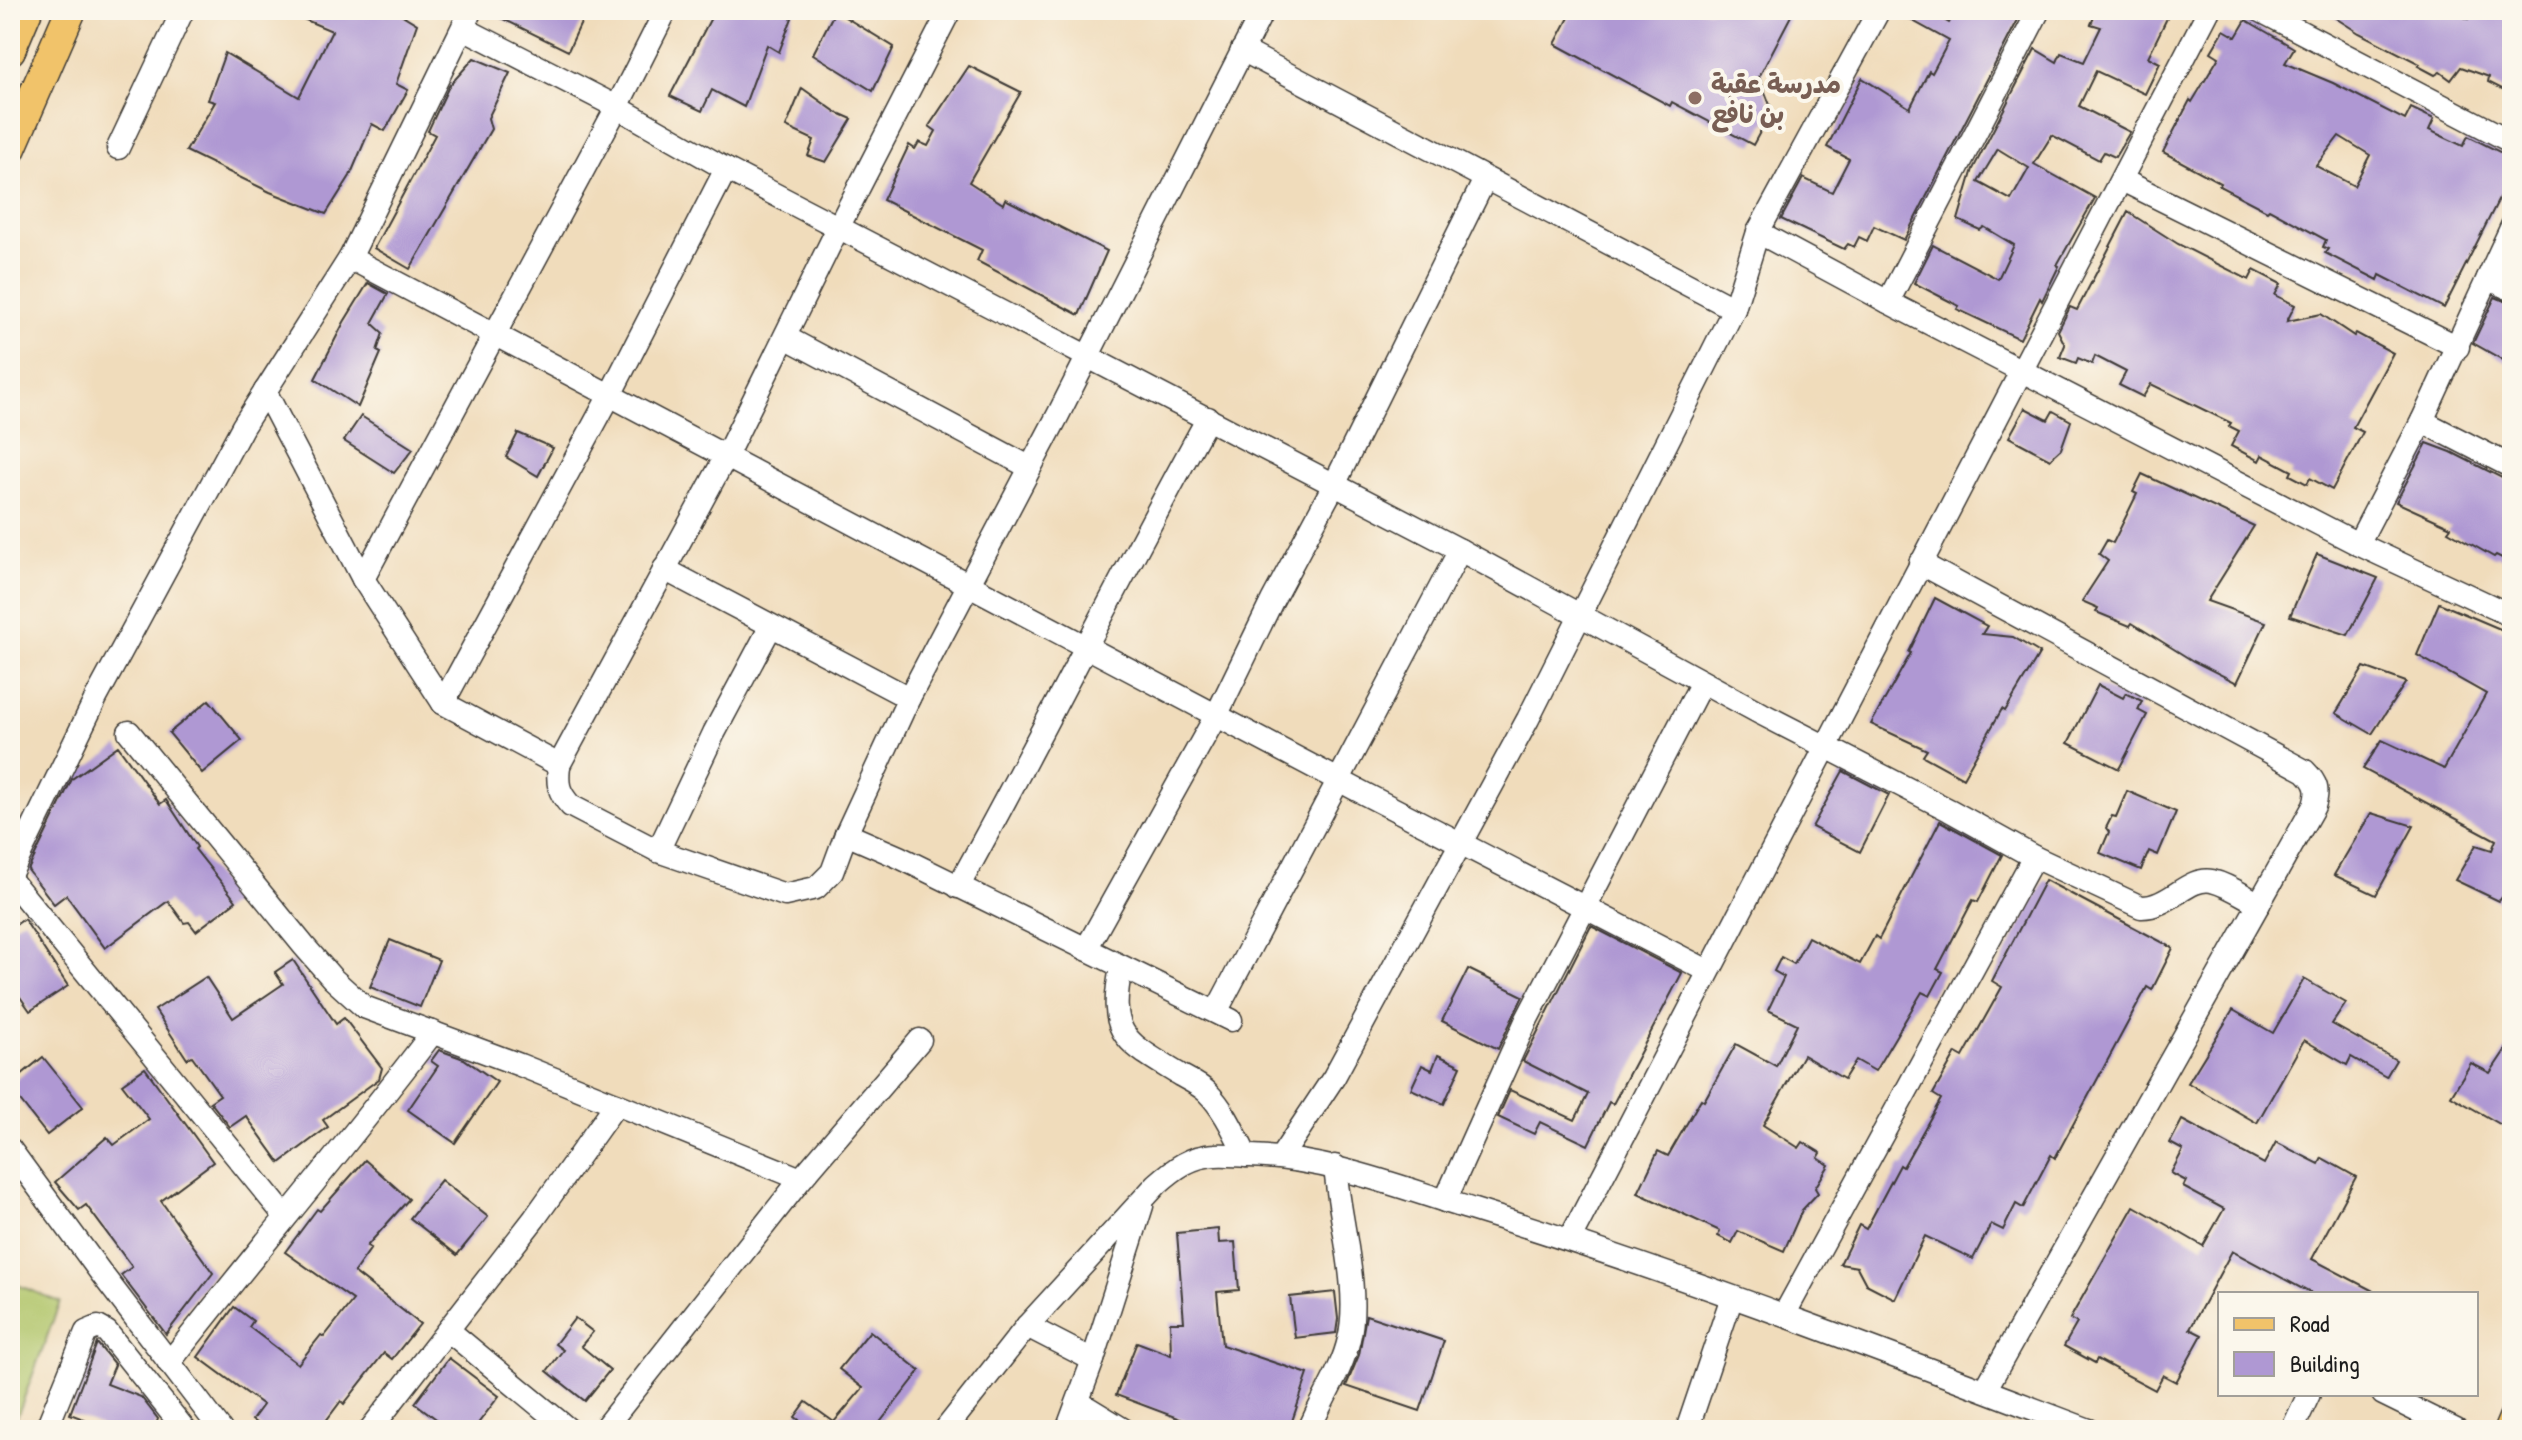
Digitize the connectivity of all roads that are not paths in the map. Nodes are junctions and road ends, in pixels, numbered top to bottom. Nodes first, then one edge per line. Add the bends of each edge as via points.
1 (27, 10) edge
2 (71, 10) edge
3 (183, 10) edge
4 (666, 10) edge
5 (950, 10) edge
6 (1263, 10) edge
7 (1879, 10) edge
8 (2039, 10) edge
9 (2209, 10) edge
10 (2259, 10) edge
11 (467, 19) edge
12 (10, 50) edge
13 (1242, 50) junction
14 (617, 107) junction
15 (2512, 142) edge
16 (118, 148) dead end
17 (10, 150) edge
18 (726, 169) junction
19 (1485, 179) junction
20 (2122, 180) junction
21 (839, 226) junction
22 (2512, 226) edge
23 (1758, 232) junction
24 (350, 258) junction
25 (2488, 278) junction
26 (2512, 290) edge
27 (1888, 302) junction
28 (1734, 309) junction
29 (495, 334) junction
30 (785, 337) junction
31 (2458, 347) junction
32 (1088, 357) junction
33 (2020, 369) junction
34 (265, 391) junction
35 (610, 395) junction
36 (1208, 418) junction
37 (2422, 421) junction
38 (726, 456) junction
39 (1029, 467) junction
40 (2512, 467) edge
41 (1334, 485) junction
42 (2358, 544) junction
43 (1460, 550) junction
44 (1920, 563) junction
45 (664, 569) junction
46 (363, 579) junction
47 (968, 584) junction
48 (1581, 615) junction
49 (2512, 616) edge
50 (771, 626) junction
51 (1086, 646) junction
52 (1702, 682) junction
53 (909, 698) junction
54 (443, 703) junction
55 (1217, 714) junction
56 (129, 732) dead end
57 (1825, 747) junction
58 (559, 765) junction
59 (1339, 779) junction
60 (846, 834) junction
61 (1462, 842) junction
62 (658, 851) junction
63 (2034, 857) junction
64 (10, 877) edge
65 (958, 887) junction
66 (2259, 904) junction
67 (1584, 906) junction
68 (1086, 949) junction
69 (1121, 968) junction
70 (1708, 971) junction
71 (433, 1032) junction
72 (920, 1040) dead end
73 (616, 1104) junction
74 (10, 1149) edge
75 (1246, 1156) junction
76 (1281, 1157) junction
77 (1335, 1166) junction
78 (801, 1179) junction
79 (1143, 1201) junction
80 (1445, 1201) junction
81 (285, 1216) junction
82 (1570, 1239) junction
83 (1732, 1297) junction
84 (1784, 1315) junction
85 (1027, 1326) junction
86 (448, 1330) junction
87 (1093, 1360) junction
88 (169, 1363) junction
89 (1985, 1390) junction
90 (2308, 1396) edge
91 (2387, 1396) edge
92 (1078, 1402) junction
93 (2512, 1418) edge
94 (46, 1430) edge
95 (185, 1430) edge
96 (221, 1430) edge
97 (370, 1430) edge
98 (569, 1430) edge
99 (603, 1430) edge
100 (945, 1430) edge
101 (1067, 1430) edge
102 (1124, 1430) edge
103 (1309, 1430) edge
104 (1687, 1430) edge
105 (2089, 1430) edge
106 (2292, 1430) edge
107 (2456, 1430) edge
108 (2507, 1430) edge

1 - 12 highway
2 - 17 highway
3 - 16 street
4 - 14 street
5 - 21 street
6 - 13 street
7 - 23 street
8 - 27 street
9 - 20 street
10 - 15 street
11 - 14 street
11 - 24 street
13 - 19 street
13 - 32 street
14 - 18 street
14 - 29 street
18 - 21 street
18 - 35 street
19 - 28 street
19 - 41 street
20 - 31 street
20 - 33 street
21 - 30 street
21 - 32 street
22 - 25 street
23 - 27 street
23 - 28 street
24 - 29 street
24 - 34 street
25 - 26 street
25 - 31 street
27 - 33 street
28 - 48 street
29 - 35 street
29 - 46 street
30 - 38 street
30 - 39 street
31 - 37 street
32 - 36 street
32 - 39 street
33 - 42 street
33 - 44 street
34 - 46 street
34 - 64 street via 96,698
35 - 38 street
35 - 54 street
36 - 41 street
36 - 51 street
37 - 40 street
37 - 42 street
38 - 45 street
38 - 47 street
39 - 47 street
41 - 43 street
41 - 55 street
42 - 49 street
43 - 48 street
43 - 59 street
44 - 57 street
44 - 66 street via 2305,771 2315,782 2314,806
45 - 50 street
45 - 58 street
46 - 54 street
47 - 51 street
47 - 53 street
48 - 52 street
48 - 61 street
50 - 53 street
50 - 62 street
51 - 55 street
51 - 65 street
52 - 57 street
52 - 67 street
53 - 60 street
54 - 58 street
55 - 59 street
55 - 68 street
56 - 71 street via 332,978 364,1007
57 - 63 street
57 - 70 street
58 - 62 street via 560,794 571,806
59 - 61 street
59 - 69 street via 1223,1016
60 - 62 street via 832,872 816,888 785,895
60 - 65 street
61 - 67 street
61 - 76 street via 1334,1077
63 - 66 street via 2141,907 2153,908 2193,883 2208,880
63 - 84 street
64 - 81 street
65 - 68 street
66 - 89 street
67 - 70 street
67 - 80 street
68 - 69 street
69 - 75 street via 1116,995 1119,1023 1129,1042 1205,1090 1224,1113
70 - 82 street
71 - 73 street
71 - 81 street
72 - 78 street
73 - 78 street
73 - 86 street
74 - 88 street
75 - 76 street
75 - 79 street via 1191,1159
76 - 77 street
77 - 80 street
77 - 103 street via 1352,1308 1350,1338
78 - 99 street
79 - 85 street
79 - 87 street
80 - 82 street
81 - 88 street
82 - 83 street
83 - 84 street
83 - 104 street
84 - 89 street
85 - 87 street
85 - 100 street
86 - 97 street
86 - 98 street
87 - 92 street
88 - 96 street
89 - 105 street
90 - 106 street
91 - 107 street
92 - 101 street
92 - 102 street
93 - 108 main road
94 - 95 street via 86,1332 98,1327

